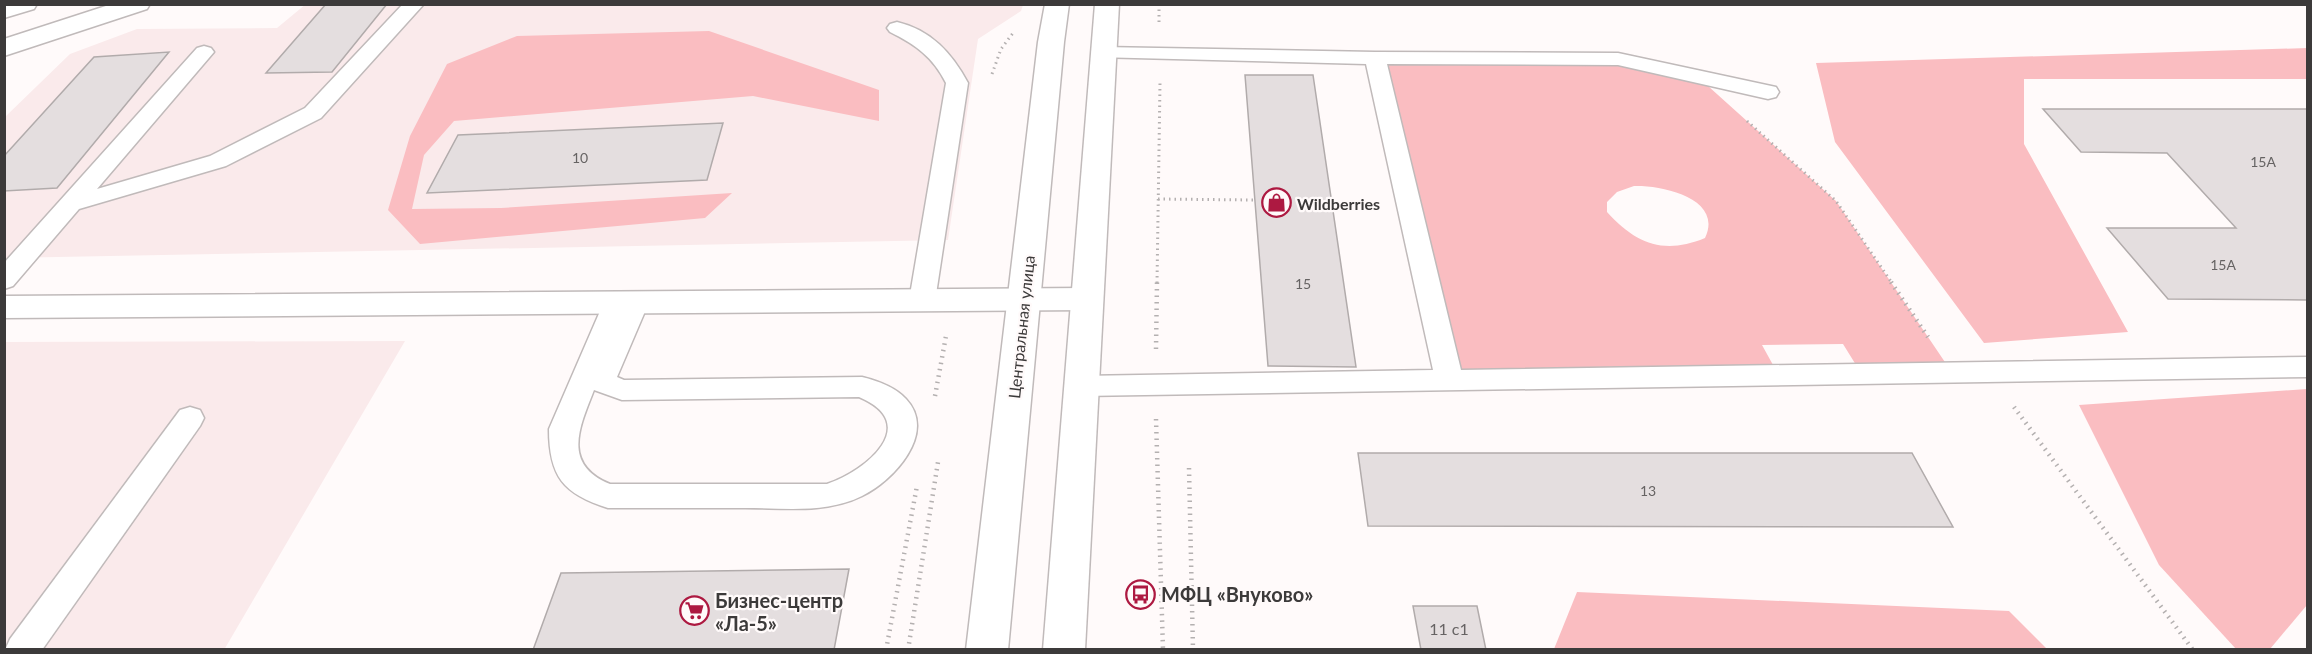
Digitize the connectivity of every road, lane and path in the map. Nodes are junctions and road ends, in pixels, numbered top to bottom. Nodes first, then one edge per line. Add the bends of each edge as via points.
1 (25, 4) edge
2 (138, 4) edge
3 (414, 4) edge
4 (1057, 4) edge
5 (1107, 4) edge
6 (1159, 4) edge
7 (4, 11) edge
8 (897, 28) dead end
9 (4, 48) edge
10 (204, 52) dead end
11 (1102, 53) junction
12 (1160, 54) junction
13 (1375, 58) junction
14 (1698, 76) junction
15 (1768, 92) dead end
16 (1158, 199) junction
17 (1253, 200) dead end
18 (71, 204) junction
19 (4, 280) edge
20 (1086, 299) junction
21 (1024, 300) junction
22 (922, 301) junction
23 (627, 302) junction
24 (4, 308) edge
25 (2307, 367) edge
26 (1951, 371) junction
27 (1988, 373) junction
28 (1449, 379) junction
29 (1155, 384) junction
30 (1081, 386) junction
31 (190, 418) dead end
32 (938, 462) dead end
33 (1189, 468) dead end
34 (22, 650) edge
35 (908, 650) edge
36 (987, 650) edge
37 (1064, 650) edge
38 (1162, 650) edge
39 (1193, 650) edge
40 (2193, 650) edge

1 - 7 main road
2 - 9 main road
3 - 18 lane via 313,113 218,161
4 - 21 main road, Центральная улица
5 - 11 main road
6 - 12 path
8 - 22 lane via 925,41 945,59 957,83
10 - 18 lane
11 - 12 lane
11 - 20 main road
12 - 13 lane
12 - 16 path
13 - 14 lane via 1618,59
13 - 28 lane
14 - 15 lane
14 - 26 path via 1836,201
16 - 17 path
16 - 29 path
18 - 19 lane
20 - 21 main road
20 - 30 main road
21 - 22 main road
21 - 36 main road, Центральная улица
22 - 23 main road
23 - 23 lane via 603,374 604,383 622,390 862,387 881,393 900,411 904,429 898,447 879,468 853,487 827,496 608,496 589,488 570,472 564,452 564,429
23 - 24 main road
25 - 27 lane
26 - 27 lane
26 - 28 lane
27 - 40 path
28 - 29 lane
29 - 30 lane
29 - 38 path
30 - 37 main road
31 - 34 lane
32 - 35 path
33 - 39 path

